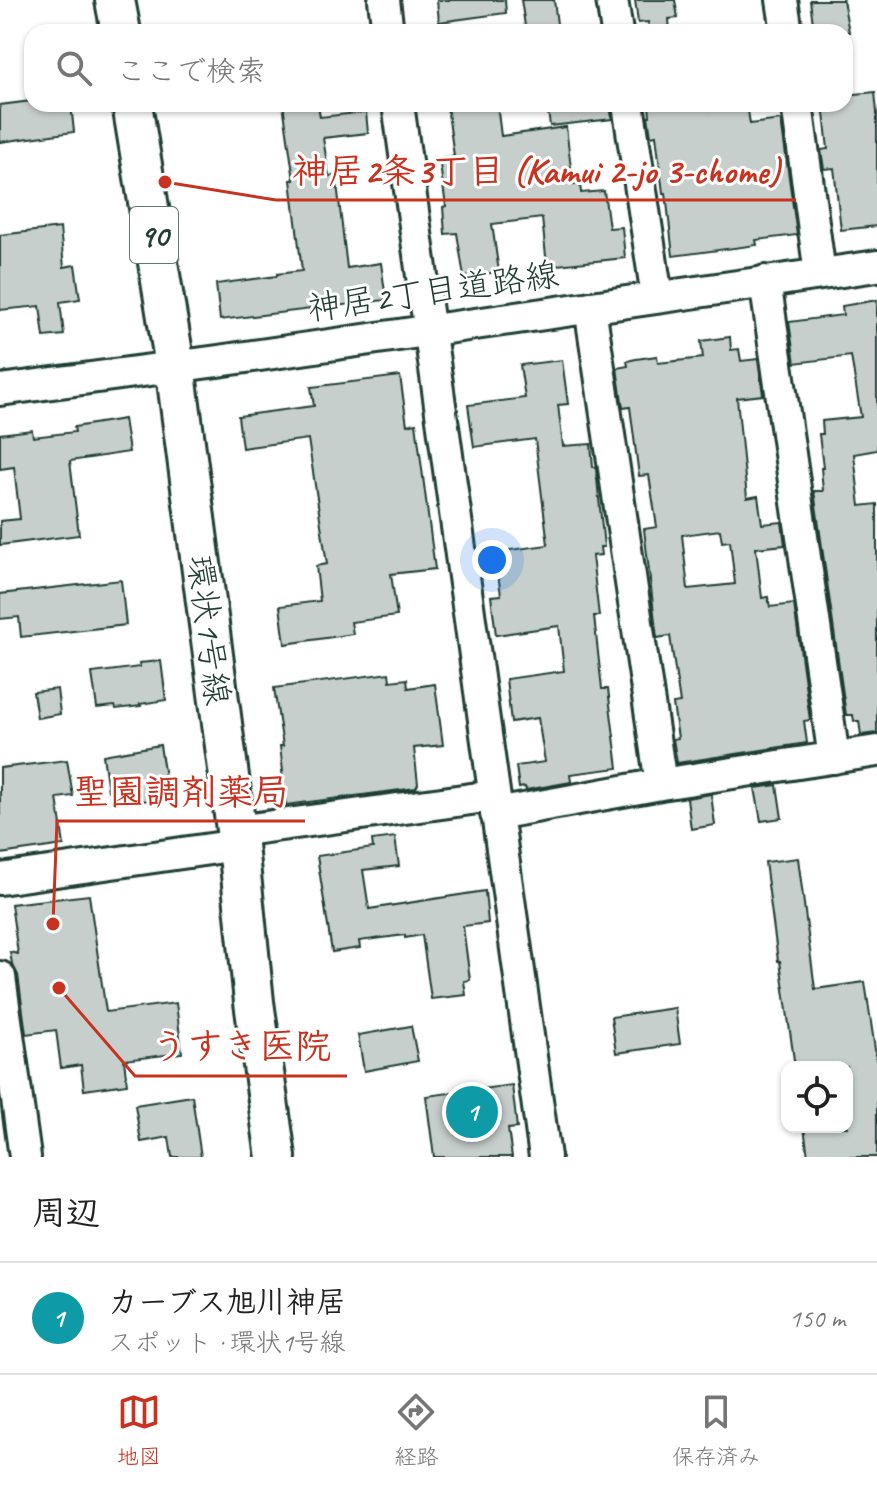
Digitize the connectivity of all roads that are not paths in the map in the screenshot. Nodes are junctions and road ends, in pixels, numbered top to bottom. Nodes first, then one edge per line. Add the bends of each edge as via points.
1 (115, 0) edge
2 (384, 0) edge
3 (612, 0) edge
4 (782, 0) edge
5 (120, 24) edge
6 (387, 24) edge
7 (616, 24) edge
8 (786, 24) edge
9 (133, 112) edge
10 (399, 112) edge
11 (629, 112) edge
12 (798, 112) edge
13 (877, 266) edge
14 (820, 274) junction
15 (765, 281) junction
16 (657, 297) junction
17 (590, 307) junction
18 (430, 329) junction
19 (175, 366) junction
20 (0, 390) edge
21 (877, 751) edge
22 (834, 758) junction
23 (661, 784) junction
24 (495, 805) junction
25 (237, 838) junction
26 (0, 879) edge
27 (0, 977) edge
28 (25, 1157) edge
29 (276, 1157) edge
30 (545, 1157) edge

1 - 5 main road
2 - 6 street
3 - 7 street
4 - 8 street
9 - 19 main road, 環状1号線 / 90
10 - 18 street
11 - 16 street
12 - 14 street
13 - 14 street, 神居2丁目道路線
14 - 15 street, 神居2丁目道路線
15 - 16 street, 神居2丁目道路線
15 - 22 street
16 - 17 street, 神居2丁目道路線
17 - 18 street, 神居2丁目道路線
17 - 23 street
18 - 19 street, 神居2丁目道路線
18 - 24 street
19 - 20 street, 神居2丁目道路線
19 - 25 main road, 環状1号線 / 90
21 - 22 street
22 - 23 street
23 - 24 street
24 - 25 street
24 - 30 street
25 - 26 street
25 - 29 main road, 環状1号線 / 90
27 - 28 street

